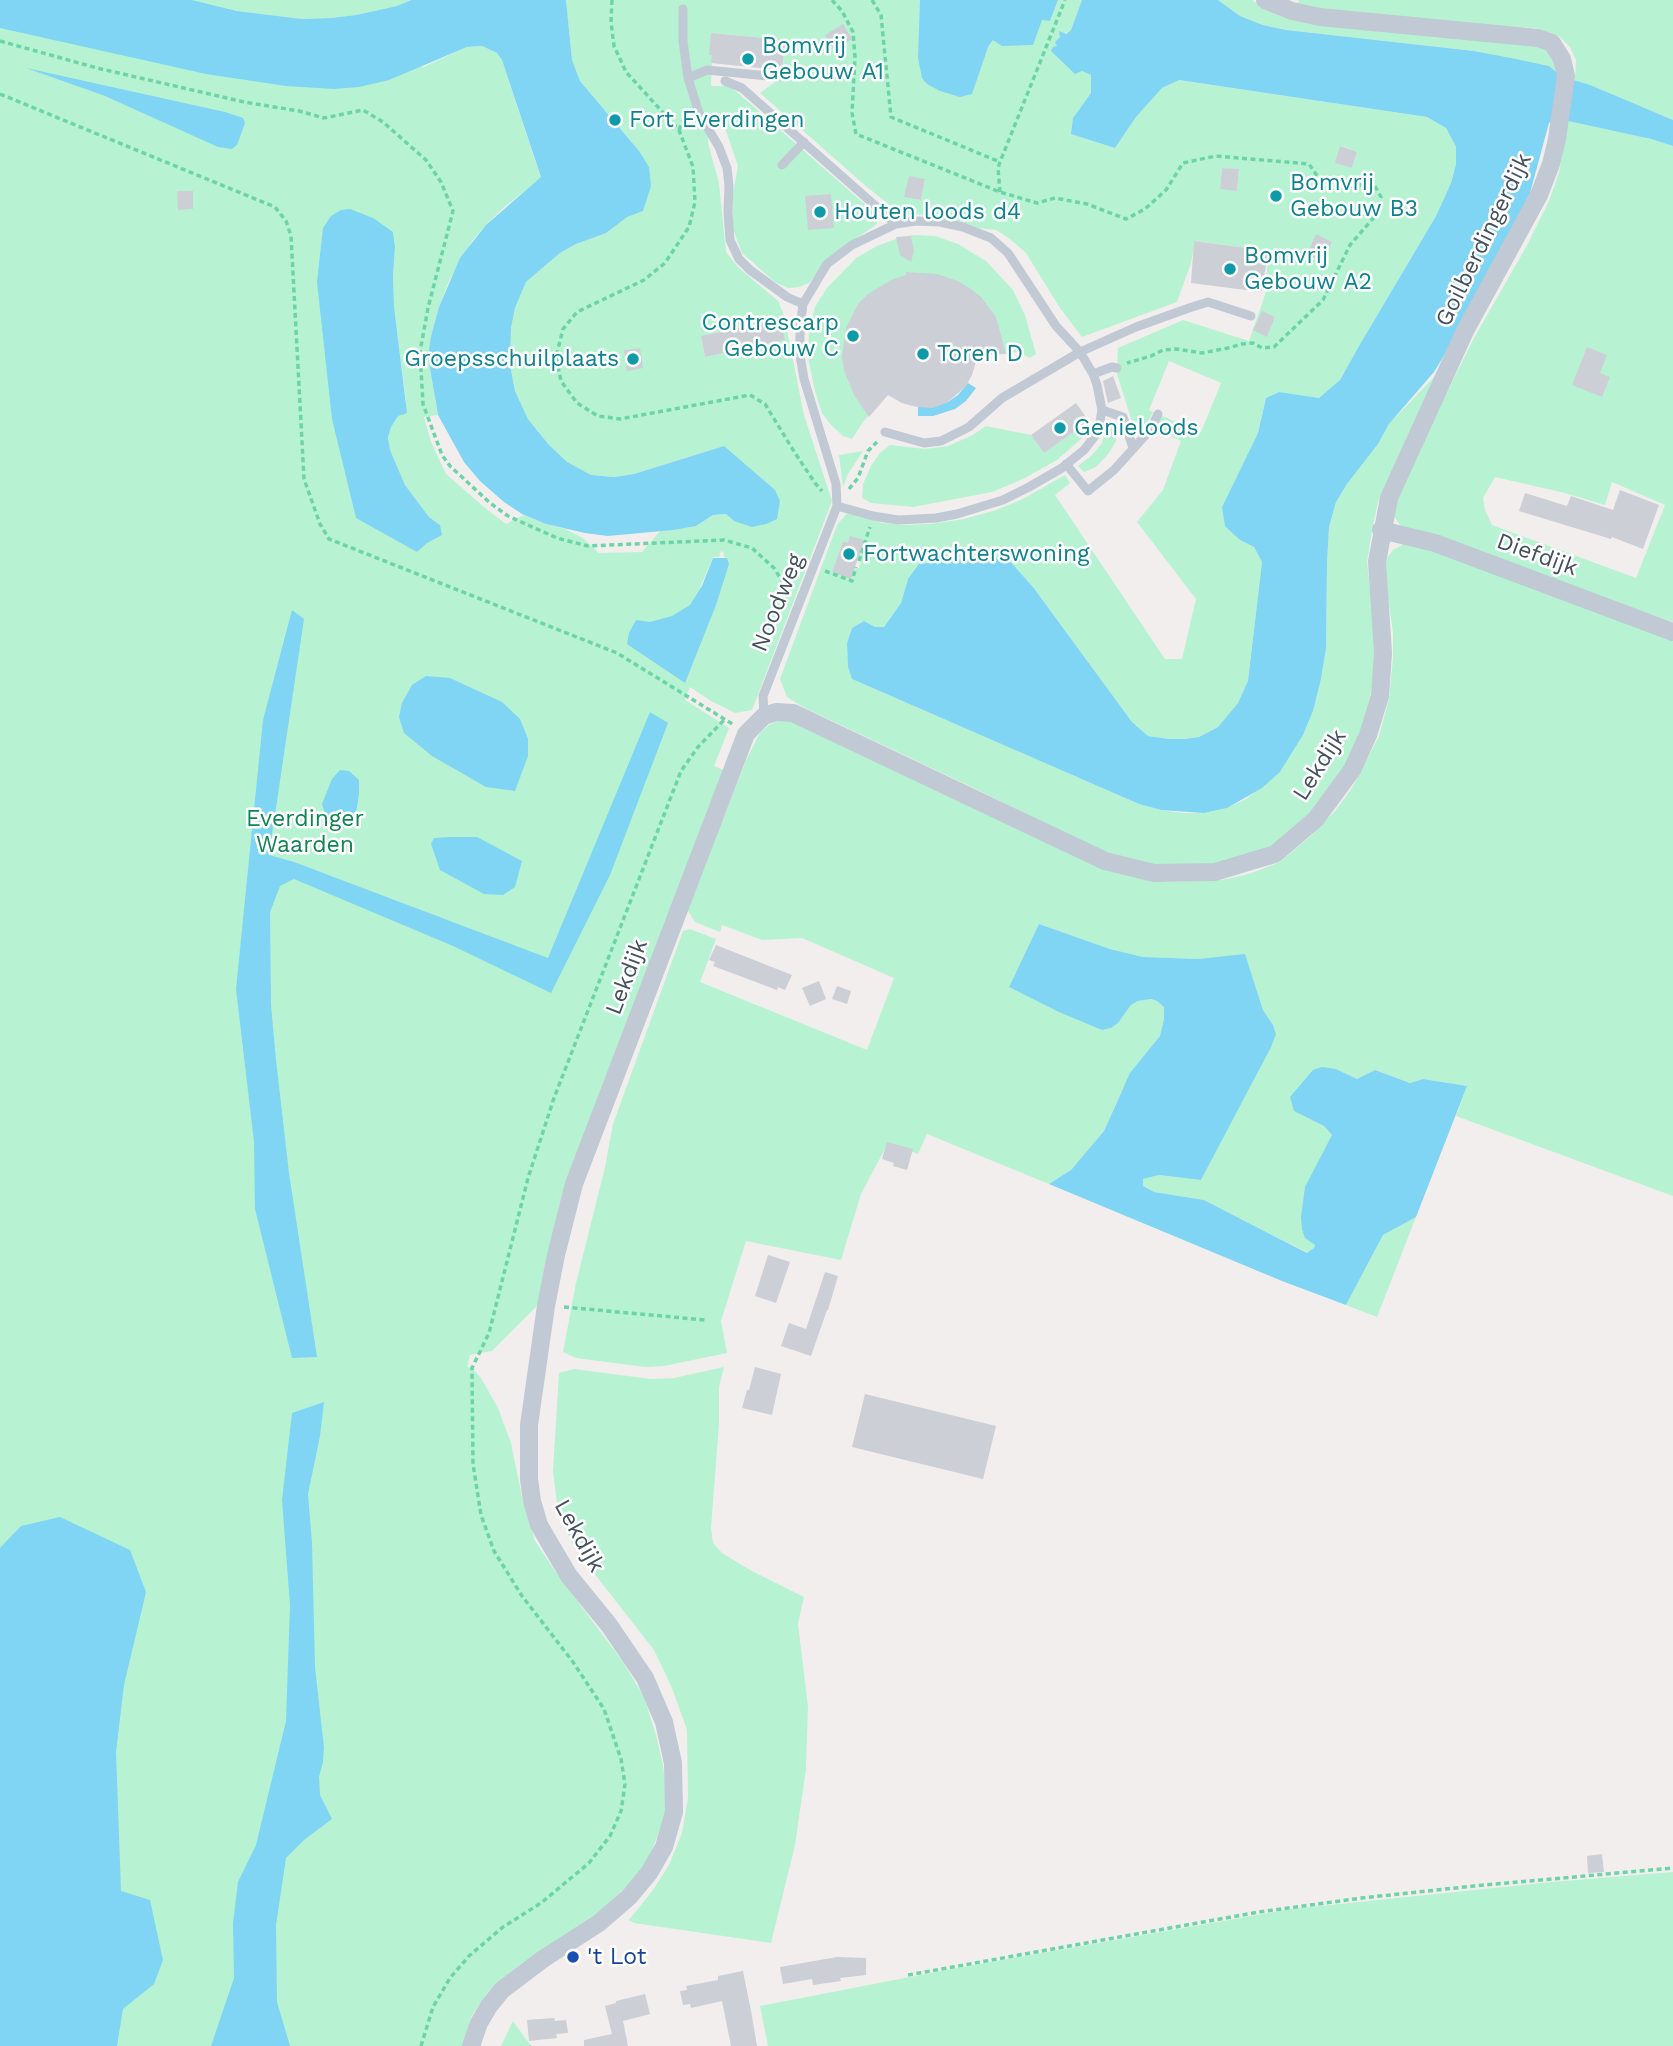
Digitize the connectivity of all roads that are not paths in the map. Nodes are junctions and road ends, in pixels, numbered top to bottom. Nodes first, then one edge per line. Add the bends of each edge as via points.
1 (1265, 0) edge
2 (683, 9) dead end
3 (768, 76) dead end
4 (694, 78) junction
5 (725, 81) dead end
6 (804, 142) junction
7 (782, 165) dead end
8 (896, 223) junction
9 (803, 304) junction
10 (1251, 316) dead end
11 (1080, 352) junction
12 (1117, 368) road end
13 (1093, 374) junction
14 (1102, 410) junction
15 (1157, 414) dead end
16 (885, 432) road end
17 (1133, 448) junction
18 (1066, 464) junction
19 (838, 506) junction
20 (1381, 530) junction
21 (1673, 632) edge
22 (764, 716) junction
23 (471, 2046) edge

1 - 20 street, Goilberdingerdijk via 1320,17 1538,38 1552,43 1566,76 1560,126 1539,195 1465,331 1389,498
2 - 4 lane via 683,41
3 - 4 lane via 707,70
4 - 9 lane via 699,113 727,168 730,240 739,259
5 - 6 lane via 742,88
6 - 7 lane
6 - 8 lane
8 - 9 lane via 852,245 827,264
8 - 11 lane via 940,222 991,238 1008,253 1056,326
9 - 19 lane via 800,355 804,379 836,484
10 - 11 lane via 1208,302
11 - 13 lane
11 - 16 lane via 941,441 924,443
12 - 13 lane
13 - 14 lane
14 - 17 lane via 1123,417
14 - 18 lane via 1098,432
15 - 17 lane via 1151,429
17 - 18 lane via 1114,471 1088,491
18 - 19 lane via 1003,500 936,518 898,520
19 - 22 lane, Noodweg via 763,696
20 - 21 street, Diefdijk via 1435,543
20 - 22 street, Lekdijk via 1377,562 1383,653 1380,696 1368,735 1352,770 1316,819 1275,854 1214,872 1154,873 1105,861 793,713
22 - 23 street, Lekdijk via 746,734 574,1184 555,1255 529,1425 528,1461 539,1525 569,1576 645,1678 664,1722 673,1763 674,1812 664,1847 629,1897 502,1990 479,2023

